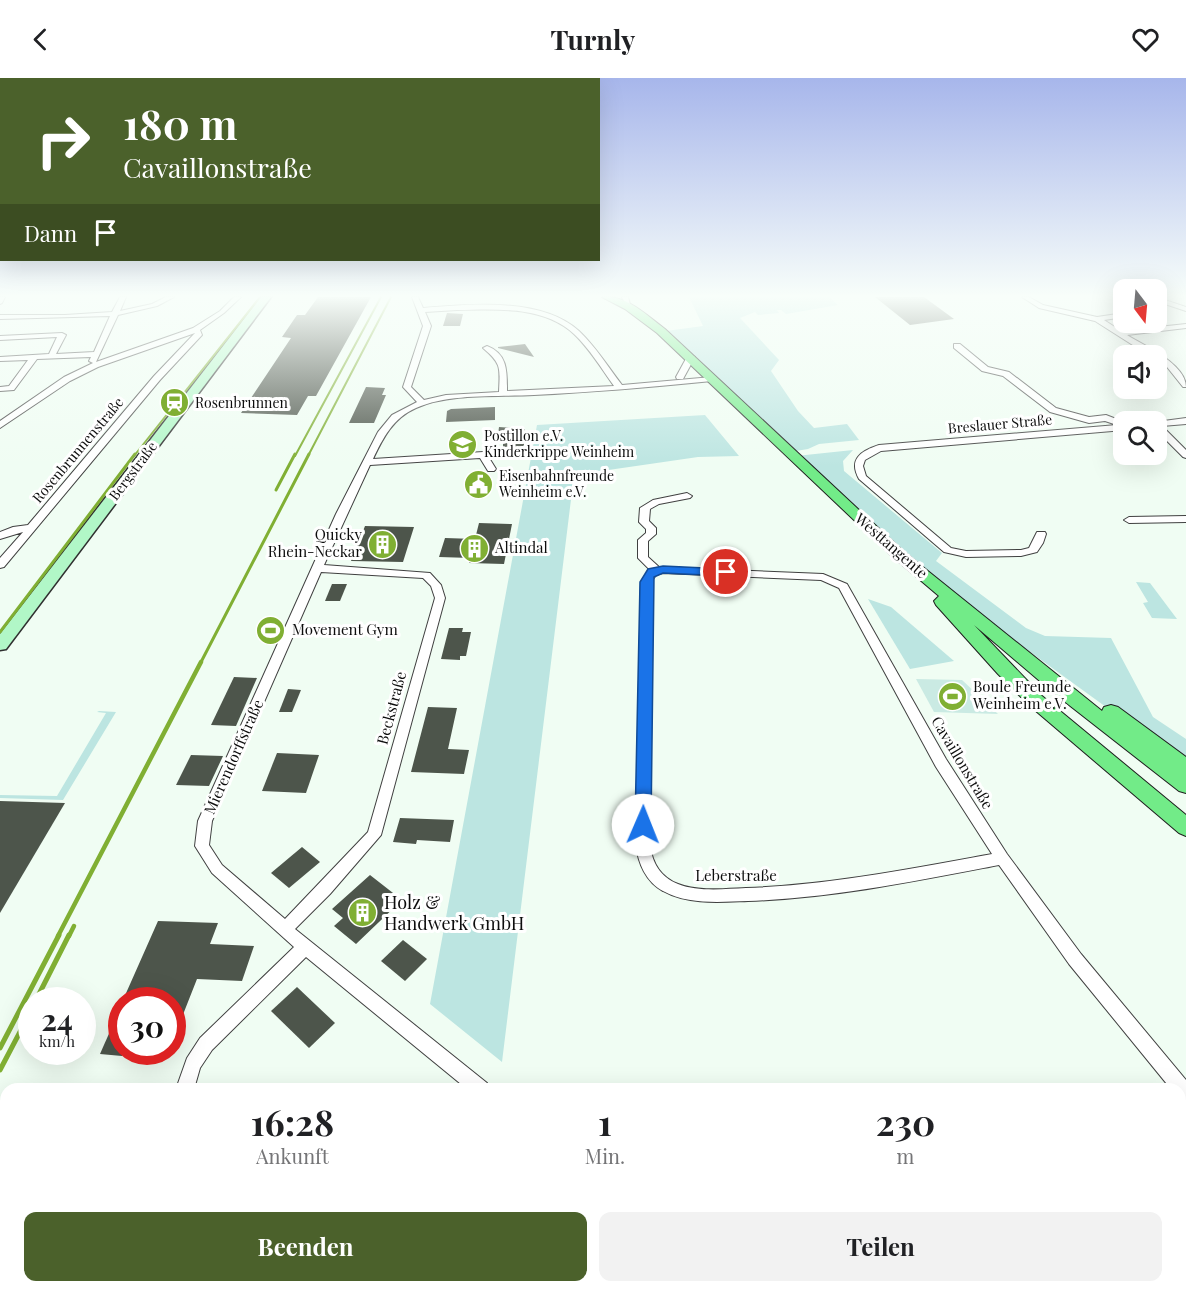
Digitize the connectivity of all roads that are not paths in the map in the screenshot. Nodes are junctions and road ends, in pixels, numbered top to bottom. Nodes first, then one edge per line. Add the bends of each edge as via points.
1 (53, 354) edge
2 (96, 354) joint
3 (128, 354) edge
4 (180, 354) edge
5 (223, 354) edge
6 (418, 354) edge
7 (497, 354) edge
8 (593, 354) edge
9 (686, 354) edge
10 (966, 354) edge
11 (1154, 354) edge
12 (51, 357) junction
13 (690, 357) junction
14 (0, 359) edge
15 (33, 359) junction
16 (95, 365) junction
17 (680, 377) junction
18 (711, 378) junction
19 (654, 385) junction
20 (1186, 385) edge
21 (620, 387) junction
22 (0, 389) edge
23 (503, 393) junction
24 (422, 403) junction
25 (1113, 421) edge
26 (1186, 421) edge
27 (1167, 423) edge
28 (0, 425) edge
29 (1113, 427) edge
30 (1167, 435) edge
31 (1184, 451) edge
32 (367, 462) junction
33 (491, 469) dead end
34 (687, 496) dead end
35 (1186, 519) edge
36 (1129, 520) dead end
37 (30, 528) junction
38 (1041, 534) dead end
39 (0, 536) edge
40 (898, 554) junction
41 (0, 565) edge
42 (316, 568) junction
43 (657, 571) junction
44 (970, 613) junction
45 (0, 645) edge
46 (1186, 767) edge
47 (1186, 785) edge
48 (1186, 827) edge
49 (1002, 858) junction
50 (286, 928) junction
51 (304, 947) junction
52 (186, 1083) edge
53 (474, 1083) edge
54 (1176, 1083) edge

1 - 12 street
2 - 12 street
2 - 16 street
3 - 16 street
4 - 37 street, Rosenbrunnenstraße
5 - 45 main road, Bergstraße
6 - 24 street via 407,387
7 - 23 street via 504,366
8 - 21 street
9 - 13 main road, Westtangente
10 - 25 street via 985,369 1006,374 1053,410 1089,420
11 - 20 street via 1170,364
12 - 15 street
13 - 17 street
13 - 18 main road, Westtangente
14 - 15 street
15 - 22 street via 11,388
16 - 28 street
17 - 18 street, Mierendorffstraße via 698,374
17 - 19 street, Mierendorffstraße
18 - 19 street, Mierendorffstraße
18 - 40 main road, Westtangente
19 - 21 street, Mierendorffstraße
21 - 23 street, Mierendorffstraße
23 - 24 street, Mierendorffstraße via 446,397
24 - 32 street, Mierendorffstraße via 388,423
26 - 27 street
29 - 38 street, Breslauer Straße via 879,448 858,461 862,477 948,549 966,554 1021,553 1033,550
30 - 31 street
32 - 33 street via 483,455
32 - 42 street, Mierendorffstraße
34 - 43 street via 656,501 645,508 644,522 651,528 651,534 644,540 643,558
35 - 36 street
37 - 39 street
37 - 41 street, Rosenbrunnenstraße
40 - 44 main road, Westtangente
40 - 48 main road via 1036,701
42 - 50 street, Mierendorffstraße via 205,821 202,846 217,869
42 - 50 street, Beckstraße via 426,575 436,585 440,598 374,835
43 - 49 street, Cavaillonstraße via 811,576 843,586 941,763
43 - 49 street, Leberstraße via 646,582 643,845 647,865 657,879 669,887 701,895 765,894 864,884
44 - 46 main road
44 - 47 main road, Westtangente
49 - 54 street, Cavaillonstraße via 1082,968
50 - 51 street, Mierendorffstraße
51 - 52 street via 206,1044
51 - 53 street, Mierendorffstraße

